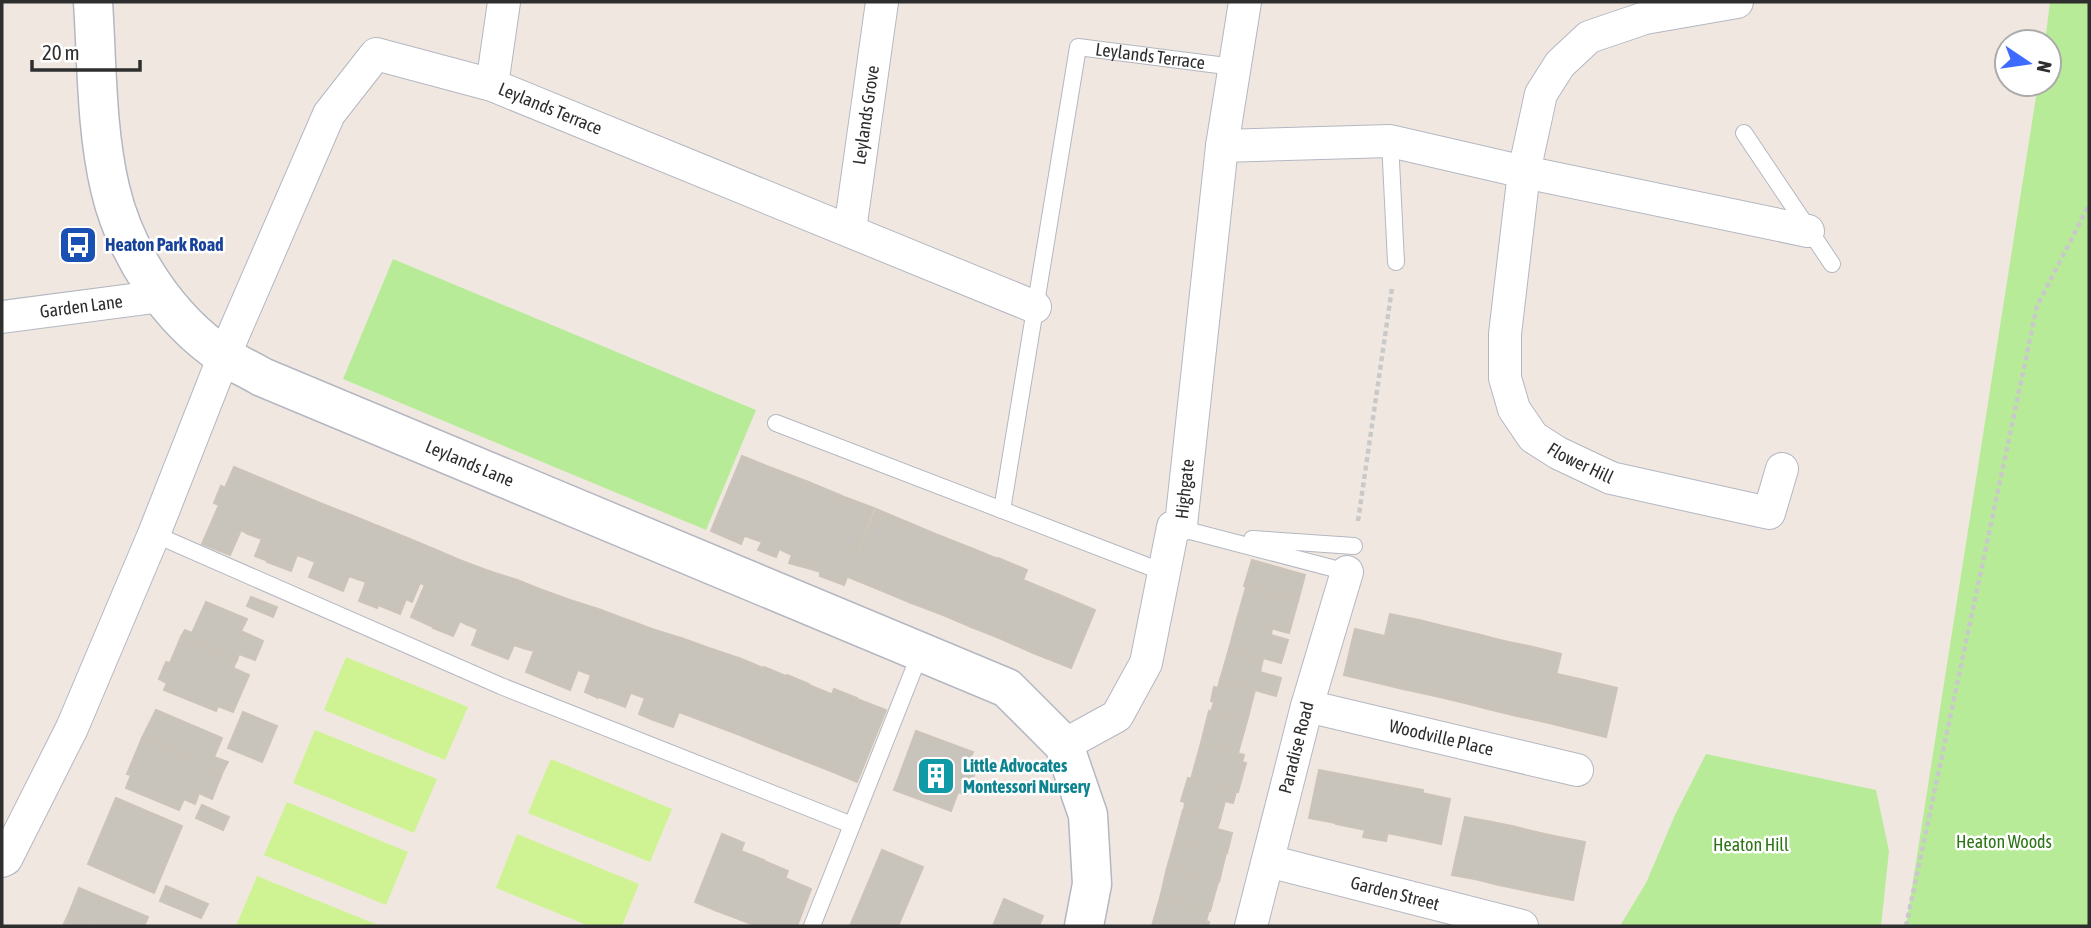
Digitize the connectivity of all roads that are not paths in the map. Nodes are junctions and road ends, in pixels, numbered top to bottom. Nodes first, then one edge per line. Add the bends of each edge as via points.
1 (93, 2) edge
2 (504, 2) edge
3 (882, 2) edge
4 (1245, 2) edge
5 (1737, 2) edge
6 (1234, 67) junction
7 (492, 85) junction
8 (1744, 133) dead end
9 (1391, 141) junction
10 (1222, 146) junction
11 (1524, 173) junction
12 (850, 230) junction
13 (1808, 231) junction
14 (1396, 262) road end
15 (1832, 264) dead end
16 (162, 296) junction
17 (1035, 307) junction
18 (2, 317) edge
19 (224, 356) junction
20 (776, 423) dead end
21 (1782, 469) dead end
22 (1002, 510) junction
23 (1177, 526) junction
24 (155, 534) junction
25 (1351, 559) junction
26 (1163, 572) junction
27 (921, 651) junction
28 (1307, 706) junction
29 (1064, 745) junction
30 (1577, 770) dead end
31 (852, 825) junction
32 (2, 861) edge
33 (1268, 861) junction
34 (812, 926) edge
35 (1084, 926) edge
36 (1251, 926) edge
37 (1522, 926) edge

1 - 16 street, Leylands Lane via 110,188 124,230
2 - 7 street
3 - 12 street, Leylands Grove
4 - 6 street, Highgate
5 - 11 street, Flower Hill via 1645,18 1589,37 1560,64 1541,94
6 - 10 street, Highgate
6 - 17 lane, Leylands Terrace via 1078,47
7 - 12 street, Leylands Terrace
7 - 19 street, Leylands Terrace via 376,54 329,114
8 - 13 lane
9 - 10 street
9 - 11 street
9 - 14 lane
10 - 23 street, Highgate
11 - 13 street
11 - 21 street, Flower Hill via 1505,334 1505,378 1514,409 1533,437 1611,478 1769,513
12 - 17 street, Leylands Terrace
13 - 15 lane
16 - 18 street, Garden Lane
16 - 19 street, Leylands Lane
17 - 22 lane, Leylands Terrace
19 - 24 street
19 - 27 street, Leylands Lane via 262,377
20 - 22 lane
22 - 26 lane
23 - 25 lane
23 - 25 lane
23 - 26 street, Highgate
24 - 31 lane via 501,686
24 - 32 street via 72,728
25 - 28 street, Paradise Road
26 - 29 street, Highgate via 1146,663 1117,716
27 - 29 street, Leylands Lane via 1007,688
27 - 31 lane
28 - 30 street, Woodville Place
28 - 33 street, Paradise Road
29 - 35 street via 1088,815 1091,884
31 - 34 lane
33 - 36 street, Paradise Road
33 - 37 street, Garden Street

